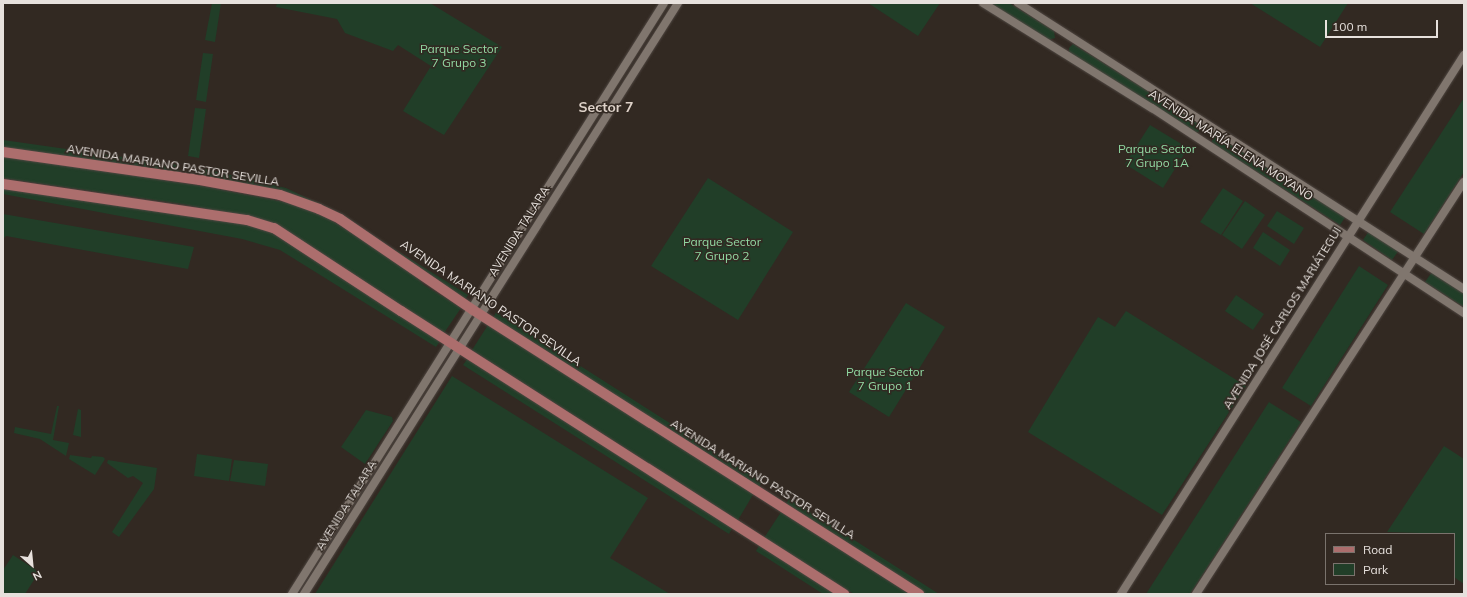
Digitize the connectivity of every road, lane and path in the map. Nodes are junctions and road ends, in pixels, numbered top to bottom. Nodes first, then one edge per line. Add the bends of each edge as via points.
1 (664, 3) edge
2 (678, 3) edge
3 (983, 3) edge
4 (1018, 3) edge
5 (1464, 55) edge
6 (3, 152) edge
7 (1464, 182) edge
8 (3, 184) edge
9 (1358, 221) junction
10 (1349, 236) junction
11 (1416, 256) junction
12 (1405, 273) junction
13 (1464, 289) edge
14 (477, 312) junction
15 (1464, 313) edge
16 (455, 346) junction
17 (292, 594) edge
18 (304, 594) edge
19 (844, 594) edge
20 (919, 594) edge
21 (1121, 594) edge
22 (1196, 594) edge

1 - 14 street, AVENIDA TALARA
2 - 14 street, AVENIDA TALARA
3 - 10 street, AVENIDA MARÍA ELENA MOYANO
4 - 9 street, AVENIDA MARÍA ELENA MOYANO
5 - 9 street, AVENIDA JOSÉ CARLOS MARIÁTEGUI
6 - 14 main road, AVENIDA MARIANO PASTOR SEVILLA via 179,176 280,195 301,202 340,219
7 - 11 street
8 - 16 main road via 247,220 274,228
9 - 10 street, AVENIDA JOSÉ CARLOS MARIÁTEGUI
9 - 11 street, AVENIDA MARÍA ELENA MOYANO
10 - 12 street, AVENIDA MARÍA ELENA MOYANO
10 - 21 street, AVENIDA JOSÉ CARLOS MARIÁTEGUI
11 - 12 street
11 - 13 street, AVENIDA MARÍA ELENA MOYANO
12 - 15 street, AVENIDA MARÍA ELENA MOYANO
12 - 22 street
14 - 16 street, AVENIDA TALARA
14 - 20 main road, AVENIDA MARIANO PASTOR SEVILLA
16 - 17 street, AVENIDA TALARA
16 - 18 street, AVENIDA TALARA
16 - 19 main road

